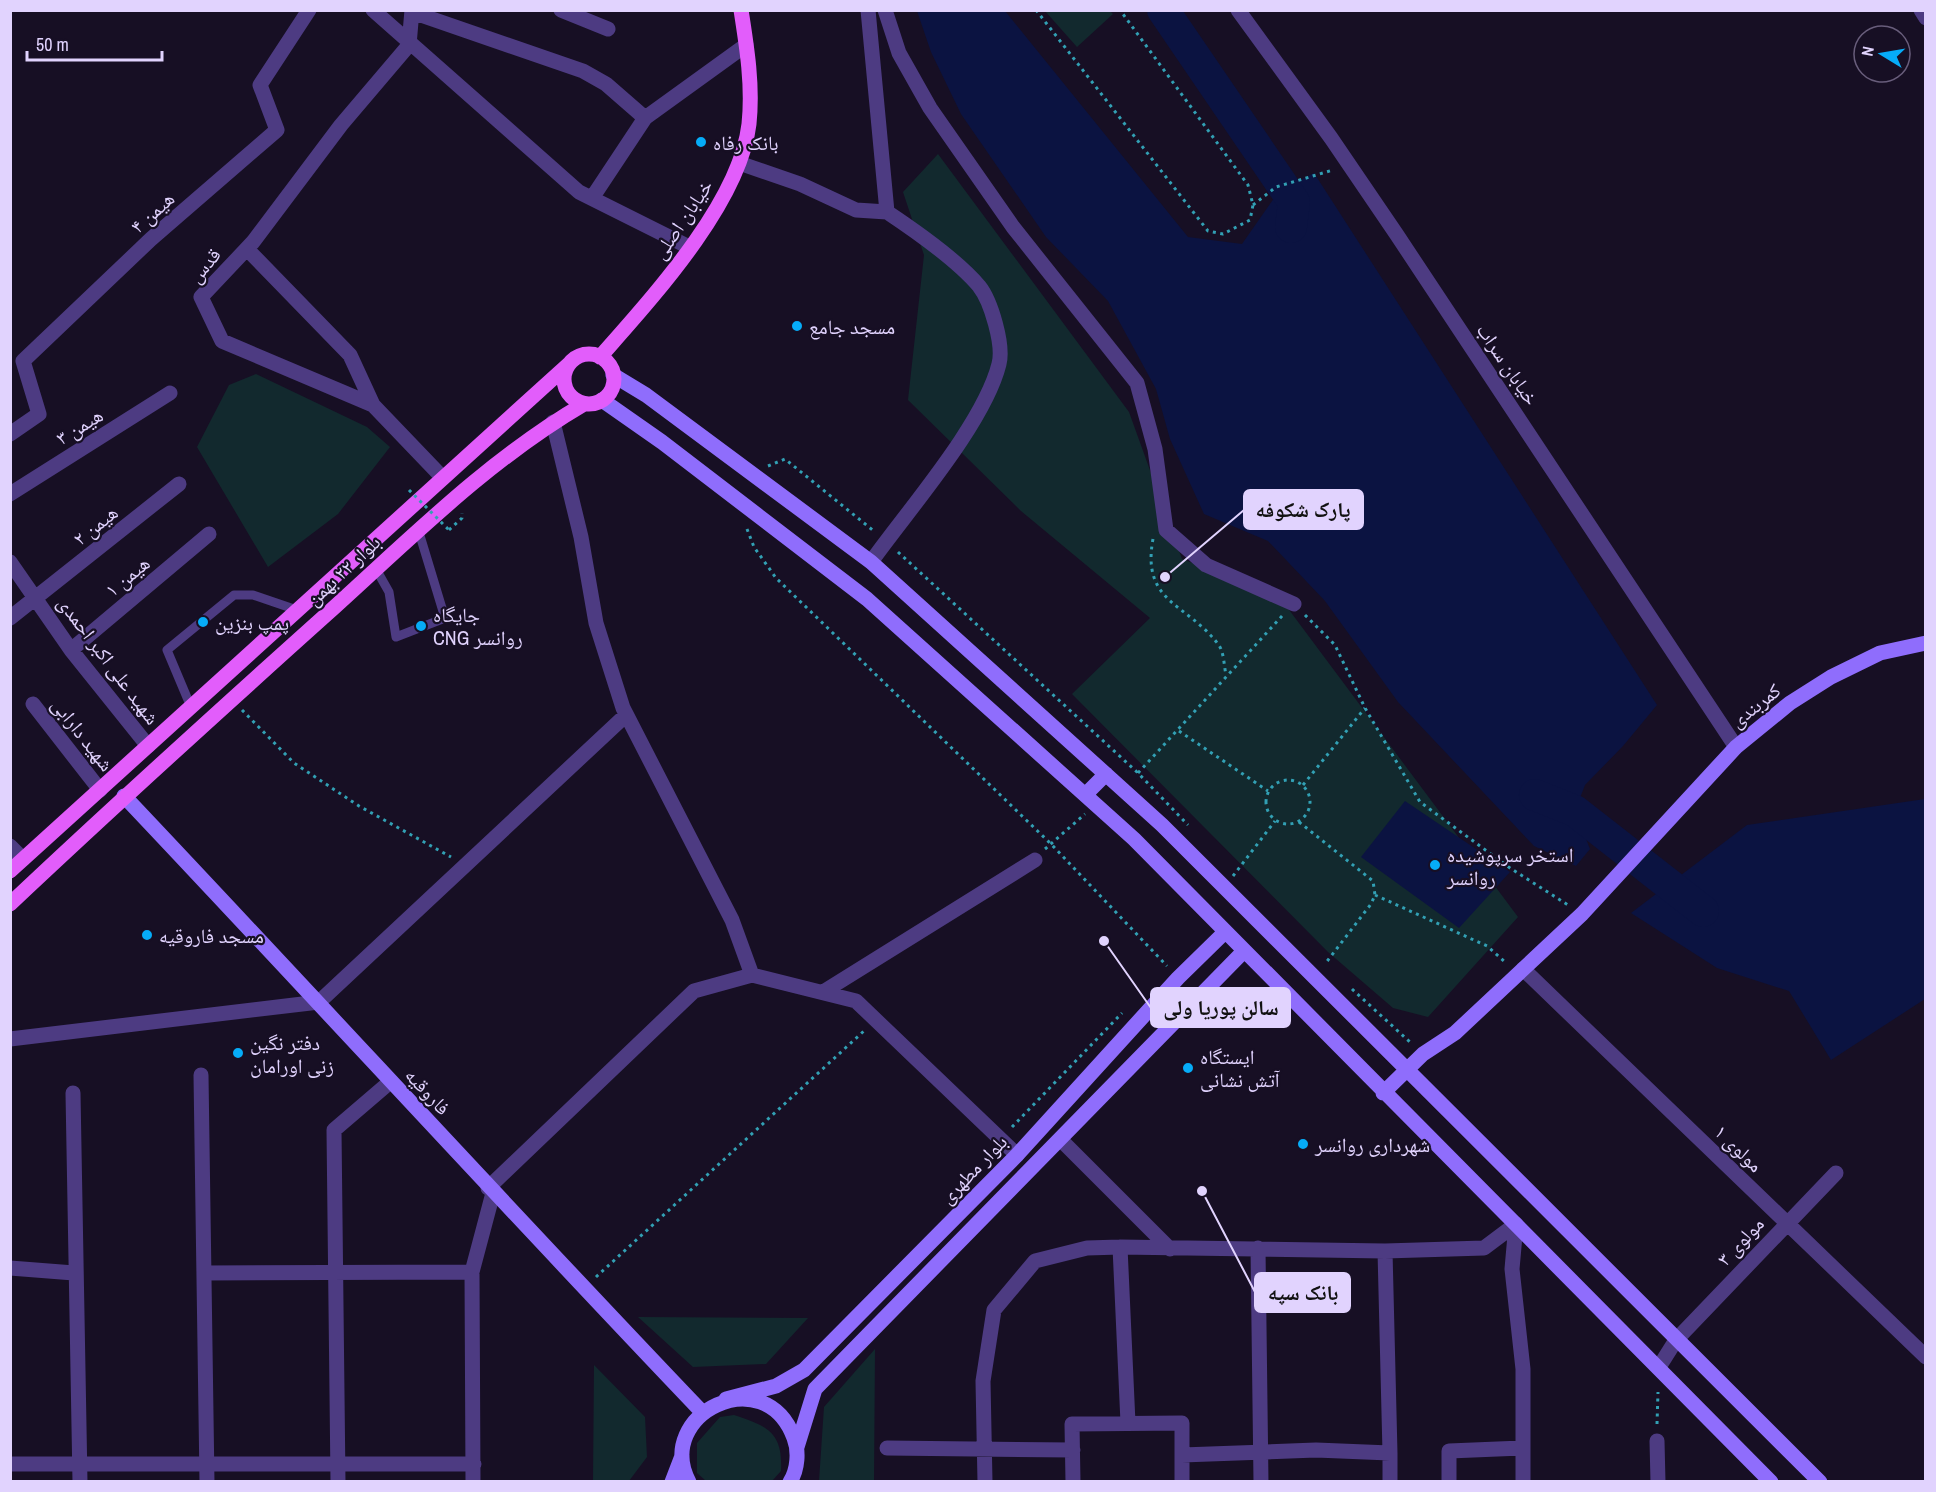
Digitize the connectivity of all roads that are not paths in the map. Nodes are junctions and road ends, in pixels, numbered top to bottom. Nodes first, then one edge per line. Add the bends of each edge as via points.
1 (309, 10) edge
2 (373, 10) edge
3 (561, 10) edge
4 (741, 10) edge
5 (868, 10) edge
6 (885, 10) edge
7 (1238, 10) edge
8 (1921, 10) edge
9 (412, 11) edge
10 (1926, 18) edge
11 (608, 29) dead end
12 (409, 45) junction
13 (746, 45) junction
14 (645, 118) junction
15 (740, 163) junction
16 (592, 198) junction
17 (887, 212) junction
18 (689, 247) junction
19 (247, 249) junction
20 (600, 357) junction
21 (570, 363) junction
22 (613, 375) junction
23 (170, 393) dead end
24 (602, 400) junction
25 (584, 404) junction
26 (373, 405) junction
27 (553, 422) junction
28 (10, 434) edge
29 (442, 477) junction
30 (179, 484) dead end
31 (10, 494) edge
32 (418, 529) junction
33 (209, 534) dead end
34 (10, 562) edge
35 (871, 562) junction
36 (376, 569) junction
37 (36, 599) junction
38 (1294, 604) road end
39 (297, 610) junction
40 (10, 618) edge
41 (1926, 643) edge
42 (71, 650) junction
43 (33, 704) dead end
44 (191, 707) junction
45 (626, 715) junction
46 (148, 746) junction
47 (1736, 747) junction
48 (1106, 774) junction
49 (100, 790) junction
50 (124, 796) junction
51 (1090, 800) junction
52 (10, 846) edge
53 (23, 859) junction
54 (1035, 860) road end
55 (10, 871) edge
56 (10, 904) edge
57 (1224, 933) junction
58 (1243, 952) junction
59 (1520, 971) junction
60 (753, 975) junction
61 (823, 992) junction
62 (319, 1002) junction
63 (10, 1039) edge
64 (1409, 1069) junction
65 (201, 1075) dead end
66 (390, 1082) junction
67 (73, 1093) dead end
68 (1383, 1093) junction
69 (1061, 1140) junction
70 (1017, 1155) junction
71 (1836, 1173) dead end
72 (491, 1190) junction
73 (1786, 1223) junction
74 (1516, 1224) junction
75 (1120, 1247) junction
76 (1258, 1248) junction
77 (1170, 1249) junction
78 (1385, 1251) junction
79 (10, 1268) edge
80 (472, 1272) junction
81 (74, 1273) junction
82 (336, 1273) junction
83 (204, 1274) junction
84 (1676, 1340) junction
85 (1926, 1357) edge
86 (1659, 1367) junction
87 (726, 1400) junction
88 (702, 1412) junction
89 (1128, 1423) junction
90 (1657, 1441) road end
91 (797, 1447) junction
92 (887, 1448) dead end
93 (1522, 1448) junction
94 (984, 1450) junction
95 (1073, 1450) junction
96 (1261, 1452) junction
97 (1390, 1452) junction
98 (1182, 1455) junction
99 (682, 1456) junction
100 (10, 1464) edge
101 (80, 1464) junction
102 (208, 1464) junction
103 (339, 1464) junction
104 (474, 1464) junction
105 (80, 1482) edge
106 (207, 1482) edge
107 (338, 1482) edge
108 (473, 1482) edge
109 (672, 1482) edge
110 (689, 1482) edge
111 (790, 1482) edge
112 (985, 1482) edge
113 (1073, 1482) edge
114 (1182, 1482) edge
115 (1261, 1482) edge
116 (1390, 1482) edge
117 (1449, 1482) edge
118 (1522, 1482) edge
119 (1658, 1482) edge
120 (1772, 1482) edge
121 (1820, 1482) edge

1 - 28 street, هیمن ۴ via 260,85 277,130 152,239 23,361 39,414
2 - 12 street
3 - 11 street
4 - 13 main road, خیابان اصلی
5 - 17 street
6 - 38 street via 899,53 930,108 1013,226 1137,383 1155,449 1166,530 1206,565
7 - 47 street, خیابان سراب via 1397,235
8 - 10 street
9 - 12 street
9 - 14 street via 582,71 606,84
12 - 16 street via 579,192
12 - 19 street, قدس via 341,125
13 - 14 street
13 - 15 main road, خیابان اصلی via 750,87 748,126
14 - 16 street
15 - 17 street via 800,184 856,210
15 - 18 main road, خیابان اصلی via 719,206
16 - 18 street
17 - 35 street via 920,234 980,287 996,324 999,362 986,397 960,440
18 - 20 main road, خیابان اصلی via 652,298
19 - 26 street via 350,355
19 - 26 street, قدس via 201,297 222,341
20 - 21 main road via 584,354
20 - 22 main road
21 - 25 main road via 565,385 571,397
21 - 29 main road, بلوار ۲۲ بهمن
22 - 24 main road via 611,389
22 - 35 main road via 646,395
23 - 31 street, هیمن ۳
24 - 25 main road
24 - 51 main road via 867,598
25 - 27 main road, بلوار ۲۲ بهمن
26 - 29 street, قدس
27 - 32 main road, بلوار ۲۲ بهمن via 524,441
27 - 45 street via 581,537 596,623
29 - 39 main road, بلوار ۲۲ بهمن
30 - 37 street, هیمن ۲
32 - 36 main road, بلوار ۲۲ بهمن
32 - 36 lane via 445,618 396,637 389,592
33 - 42 street, هیمن ۱
34 - 37 street, شهید علی اکبر احمدی
35 - 48 main road
36 - 50 main road, بلوار ۲۲ بهمن
37 - 40 street, هیمن ۲
37 - 42 street, شهید علی اکبر احمدی
39 - 44 main road, بلوار ۲۲ بهمن
39 - 44 lane via 253,595 234,595 167,650
41 - 47 main road, کمربندی via 1880,653 1832,676 1790,703
42 - 46 street, شهید علی اکبر احمدی
43 - 49 street, شهید دارابی
44 - 46 main road, بلوار ۲۲ بهمن
45 - 60 street via 732,920
45 - 62 street
46 - 49 main road, بلوار ۲۲ بهمن
47 - 59 main road, کمربندی via 1582,914
48 - 51 main road
48 - 64 main road
49 - 53 main road, بلوار ۲۲ بهمن
50 - 56 main road, بلوار ۲۲ بهمن
50 - 62 main road, فاروقیه
51 - 57 main road via 1134,839
52 - 53 street
53 - 55 main road, بلوار ۲۲ بهمن
54 - 61 street
57 - 58 main road
57 - 70 main road, بلوار مطهری
58 - 68 main road
58 - 69 main road
59 - 64 main road, کمربندی via 1455,1033
59 - 73 street, مولوی ۱
60 - 61 street
60 - 72 street via 694,991
61 - 70 street via 856,1001 877,1018
62 - 63 street
62 - 66 main road, فاروقیه
64 - 68 main road, کمربندی
64 - 84 main road
65 - 83 street
66 - 72 main road, فاروقیه
66 - 82 street via 334,1130
67 - 81 street
68 - 74 main road
69 - 77 street
69 - 91 main road via 815,1389
70 - 87 main road, بلوار مطهری via 804,1370 776,1386
71 - 73 street, مولوی ۳
72 - 80 street
72 - 88 main road, فاروقیه
73 - 84 street, مولوی ۳
73 - 85 street, مولوی ۱
74 - 78 street via 1484,1248
74 - 86 main road
74 - 93 street via 1512,1269 1523,1369
75 - 77 street
75 - 89 street
75 - 94 street via 1088,1248 1035,1261 994,1310 983,1382
76 - 77 street
76 - 78 street
76 - 96 street
78 - 97 street
79 - 81 street
80 - 82 street
80 - 104 street
81 - 101 street
82 - 83 street
82 - 103 street
83 - 102 street
84 - 86 street, مولوی ۳
84 - 121 main road
86 - 120 main road
87 - 88 main road, بلوار مطهری
87 - 91 main road via 750,1399 772,1408 789,1425
88 - 99 main road via 688,1432
89 - 95 street via 1072,1424
89 - 98 street via 1182,1423
90 - 119 street
91 - 111 main road via 795,1474
92 - 94 street
93 - 117 street via 1449,1451
93 - 118 street
94 - 95 street
94 - 112 street
95 - 113 street
96 - 97 street
96 - 98 street
96 - 115 street
97 - 116 street
98 - 114 street
99 - 109 main road
99 - 110 main road
100 - 101 street
101 - 102 street
101 - 105 street
102 - 103 street
102 - 106 street
103 - 104 street
103 - 107 street
104 - 108 street

